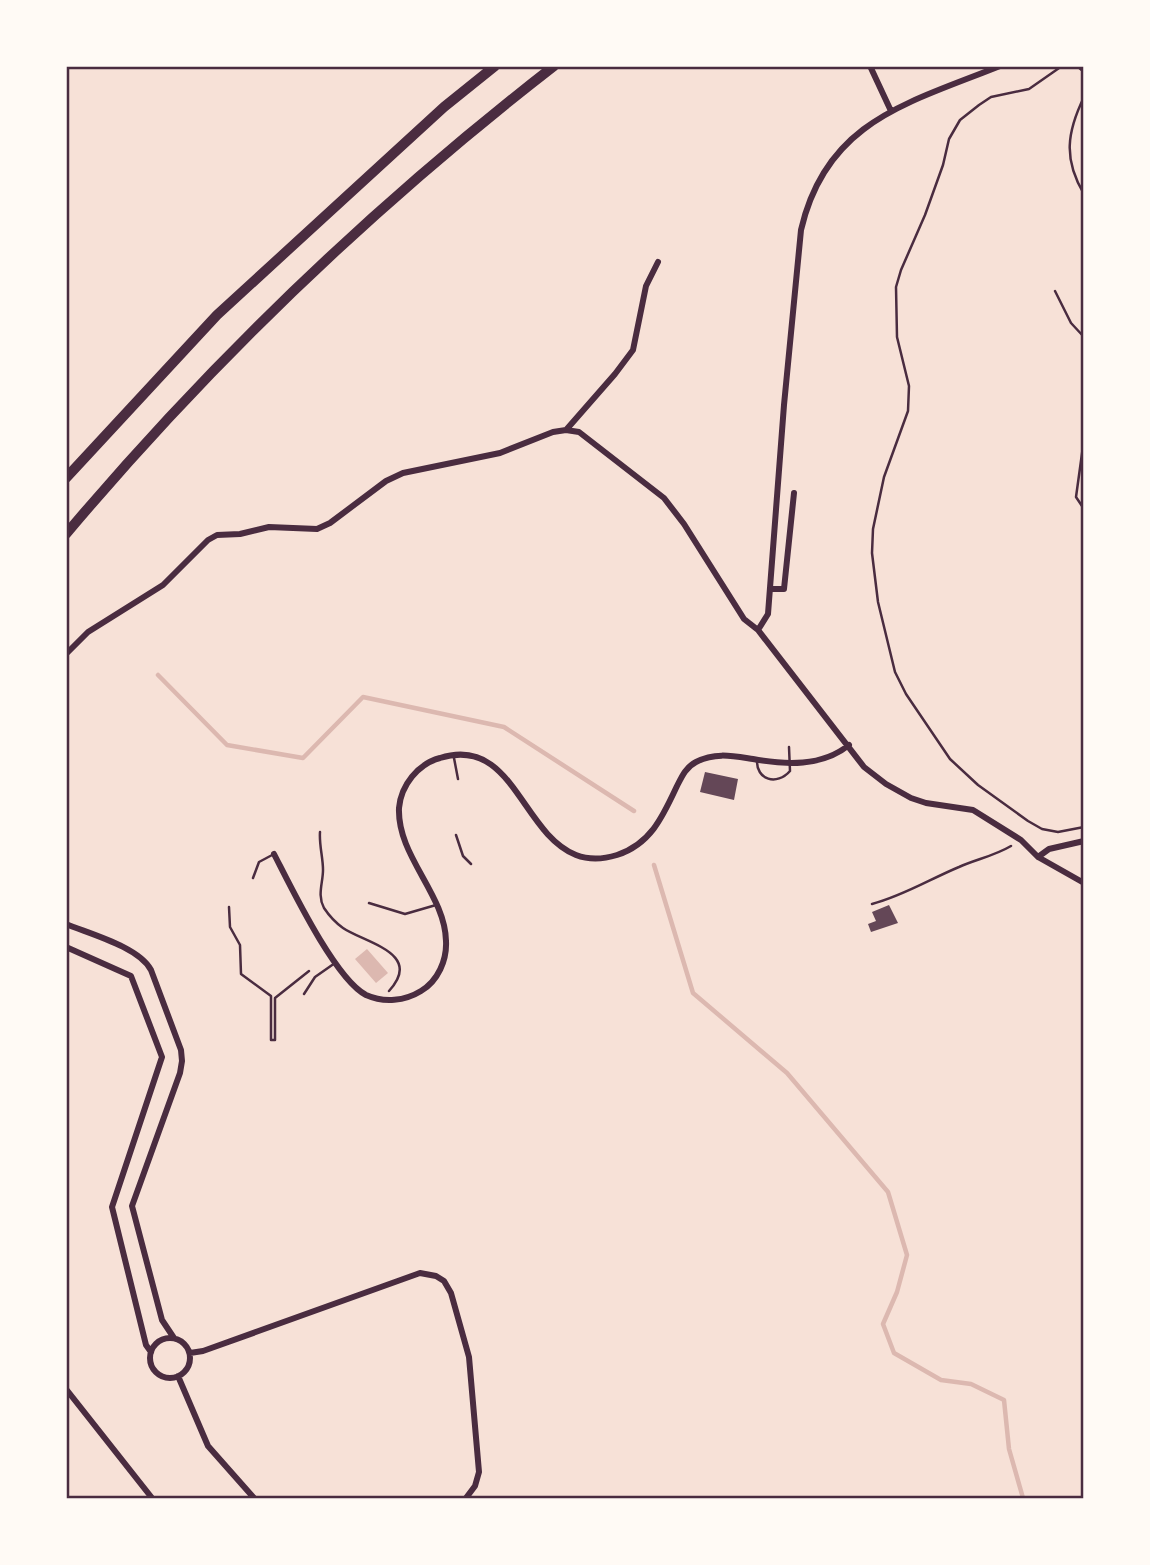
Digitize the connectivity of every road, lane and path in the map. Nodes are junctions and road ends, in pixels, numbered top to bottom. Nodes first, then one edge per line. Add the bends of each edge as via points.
1 (495, 66) edge
2 (554, 66) edge
3 (870, 66) edge
4 (1000, 66) edge
5 (1062, 66) edge
6 (1077, 66) edge
7 (1083, 70) edge
8 (1083, 97) edge
9 (891, 111) junction
10 (1083, 194) edge
11 (658, 262) dead end
12 (1055, 291) dead end
13 (1083, 337) edge
14 (566, 430) junction
15 (1083, 439) edge
16 (66, 478) edge
17 (794, 493) dead end
18 (1083, 509) edge
19 (66, 534) edge
20 (770, 589) junction
21 (758, 630) junction
22 (66, 654) edge
23 (849, 746) junction
24 (789, 747) dead end
25 (453, 754) junction
26 (757, 760) junction
27 (790, 762) junction
28 (458, 779) dead end
29 (1083, 827) edge
30 (320, 832) dead end
31 (456, 835) dead end
32 (1021, 840) junction
33 (1083, 841) edge
34 (274, 854) joint
35 (1038, 857) junction
36 (471, 864) dead end
37 (253, 878) dead end
38 (1083, 883) edge
39 (369, 903) dead end
40 (872, 904) dead end
41 (437, 905) junction
42 (229, 907) dead end
43 (66, 925) edge
44 (66, 947) edge
45 (331, 954) junction
46 (336, 962) junction
47 (304, 995) dead end
48 (386, 1001) junction
49 (174, 1338) junction
50 (151, 1352) junction
51 (190, 1353) junction
52 (177, 1376) junction
53 (66, 1389) edge
54 (152, 1499) edge
55 (254, 1499) edge
56 (466, 1499) edge

1 - 16 highway via 217,314
2 - 19 highway via 474,129 341,247 212,372
3 - 9 street
4 - 9 street
5 - 29 path via 1029,89 991,97 960,120 949,139 896,287 897,337 909,386 908,411 884,477 872,553 895,672 950,759 978,785 1042,829 1058,832
6 - 7 path
8 - 10 path via 1069,136 1069,155
9 - 20 street via 856,133 840,150 807,202 799,244
11 - 14 street via 646,285 633,349
12 - 13 path
14 - 21 street via 579,432 664,498 744,619
14 - 22 street via 500,453 403,473 317,529 269,527 218,535 163,584 88,632
15 - 18 path via 1076,497
17 - 20 street via 784,589
20 - 21 street via 768,614
21 - 23 street
23 - 27 street via 836,755
23 - 32 street via 864,767 911,798 973,810
24 - 27 lane
25 - 26 street via 474,756 501,771 541,828 561,846 585,858 608,858 648,838 685,771 695,762 725,755
25 - 28 lane
25 - 41 street via 416,772 400,799 402,828
26 - 27 street
26 - 27 lane via 759,772 771,780 786,776
30 - 48 path via 324,908 341,927 384,948 399,964 398,981
31 - 36 lane
32 - 35 street
32 - 40 path via 993,856
33 - 35 street via 1049,849
34 - 37 lane via 259,862
34 - 45 street via 299,905
35 - 38 street
39 - 41 lane via 405,914
41 - 48 street via 446,950 436,977 423,990
42 - 45 path via 230,928 240,945 241,974 271,996 271,1040 275,1040 275,999
43 - 49 street via 144,960 183,1055 132,1206 162,1320
44 - 50 street via 131,976 162,1057 112,1207
45 - 46 street
46 - 47 lane via 315,977
46 - 48 street via 366,995
49 - 50 street via 156,1343
49 - 51 street
50 - 52 street via 155,1370
51 - 52 street via 188,1367
51 - 56 street via 420,1273 436,1276 451,1293 469,1357 479,1465 478,1480
52 - 55 street via 208,1446
53 - 54 street

